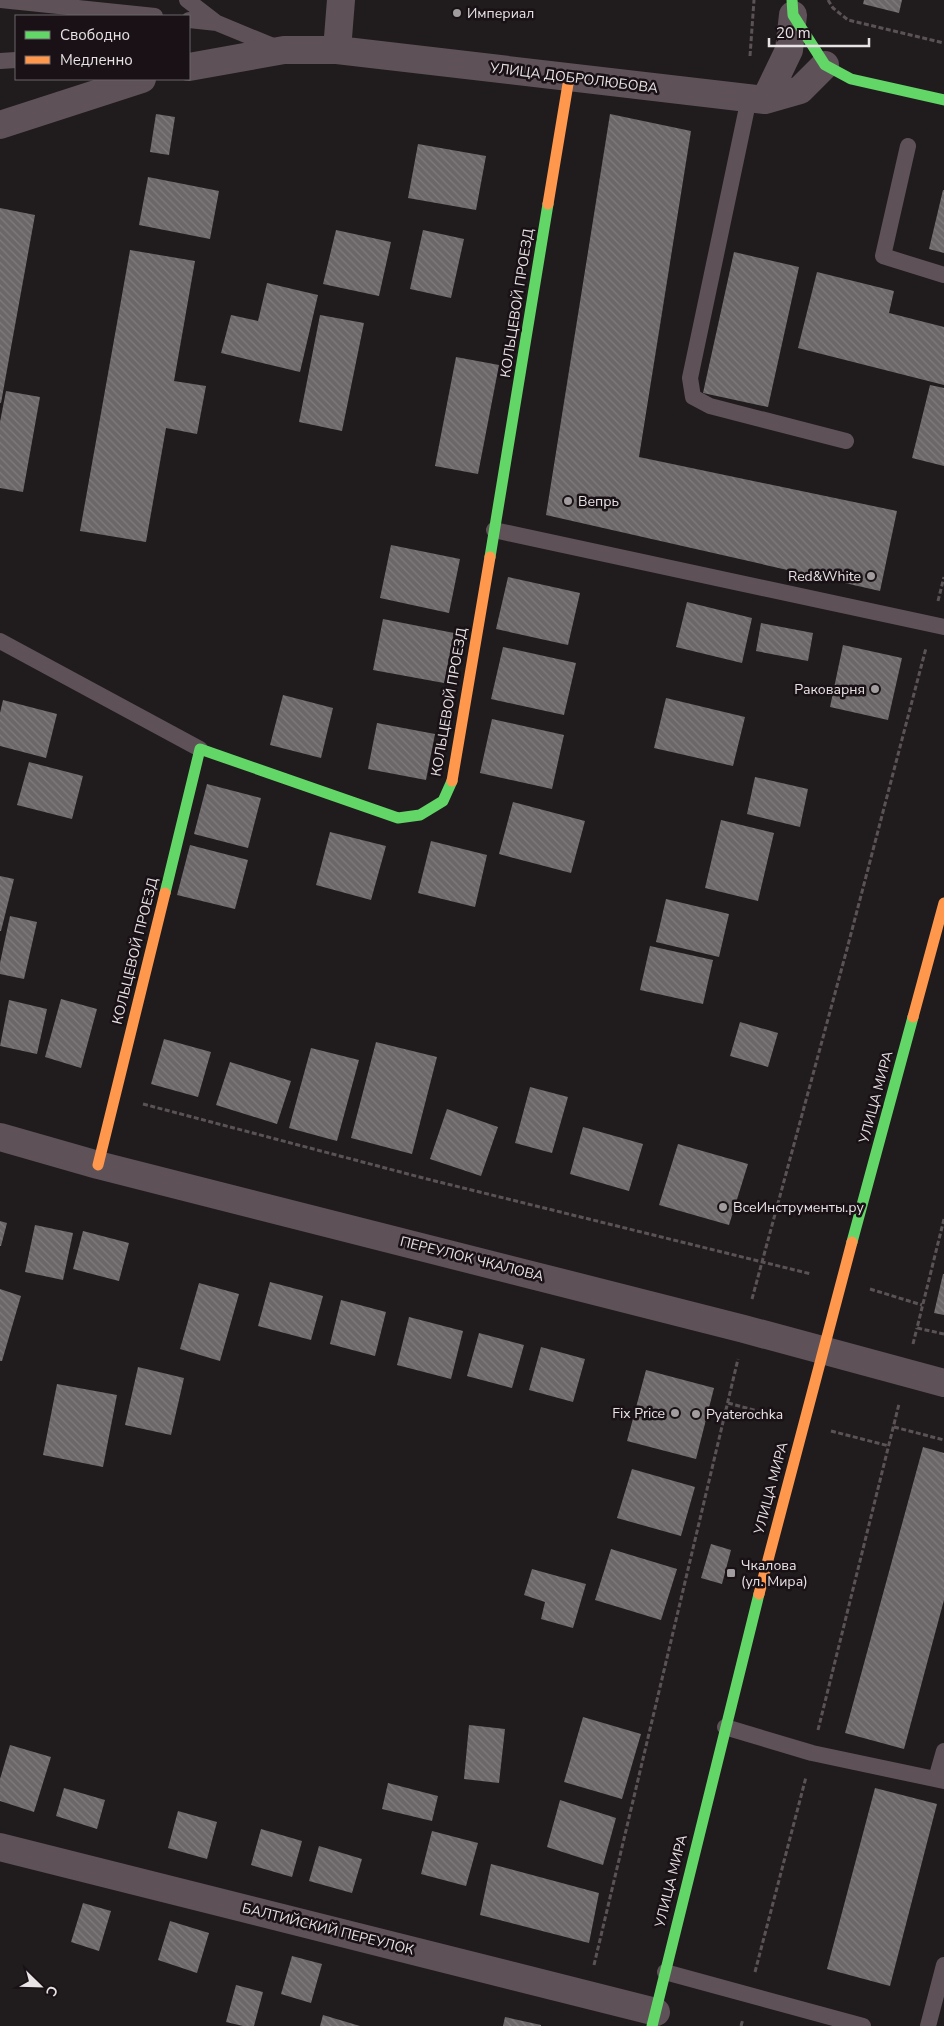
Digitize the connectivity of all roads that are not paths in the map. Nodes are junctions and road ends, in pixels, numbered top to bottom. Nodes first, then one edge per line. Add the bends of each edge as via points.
1 (1, 0) edge
2 (187, 0) edge
3 (341, 0) edge
4 (792, 8) edge
5 (144, 15) edge
6 (190, 20) edge
7 (217, 23) junction
8 (190, 29) edge
9 (284, 50) junction
10 (337, 50) junction
11 (15, 60) edge
12 (0, 61) edge
13 (825, 65) junction
14 (190, 67) edge
15 (569, 78) junction
16 (139, 80) edge
17 (757, 99) junction
18 (944, 100) edge
19 (0, 125) edge
20 (908, 146) dead end
21 (944, 275) edge
22 (846, 441) dead end
23 (494, 530) junction
24 (944, 627) edge
25 (0, 641) edge
26 (200, 749) junction
27 (944, 904) edge
28 (0, 1137) edge
29 (98, 1165) junction
30 (823, 1350) junction
31 (944, 1383) edge
32 (725, 1727) junction
33 (944, 1750) edge
34 (940, 1780) edge
35 (0, 1847) edge
36 (944, 1965) edge
37 (664, 1972) junction
38 (654, 2019) edge
39 (863, 2026) edge
40 (928, 2026) edge

1 - 5 lane
2 - 7 lane
3 - 10 street
4 - 13 street
4 - 17 street via 789,50
6 - 7 lane
7 - 8 lane
7 - 9 lane
9 - 10 street, УЛИЦА ДОБРОЛЮБОВА
9 - 14 street, УЛИЦА ДОБРОЛЮБОВА
10 - 15 street, УЛИЦА ДОБРОЛЮБОВА
11 - 12 lane
13 - 17 street, УЛИЦА ДОБРОЛЮБОВА via 800,90
13 - 18 street via 851,79
15 - 17 street, УЛИЦА ДОБРОЛЮБОВА
15 - 23 street, КОЛЬЦЕВОЙ ПРОЕЗД
16 - 19 street
17 - 22 lane via 690,378 693,397 710,406
20 - 21 lane via 883,256
23 - 24 lane
23 - 26 street, КОЛЬЦЕВОЙ ПРОЕЗД via 453,778 443,801 420,816 398,818
25 - 26 lane
26 - 29 street, КОЛЬЦЕВОЙ ПРОЕЗД
27 - 30 street, УЛИЦА МИРА
28 - 29 street, ПЕРЕУЛОК ЧКАЛОВА
29 - 30 street, ПЕРЕУЛОК ЧКАЛОВА
30 - 31 street, ПЕРЕУЛОК ЧКАЛОВА
30 - 32 street, УЛИЦА МИРА
32 - 34 lane via 812,1753
32 - 37 street, УЛИЦА МИРА
33 - 34 lane
35 - 38 street, БАЛТИЙСКИЙ ПЕРЕУЛОК
36 - 40 lane
37 - 38 street, УЛИЦА МИРА
37 - 39 lane

